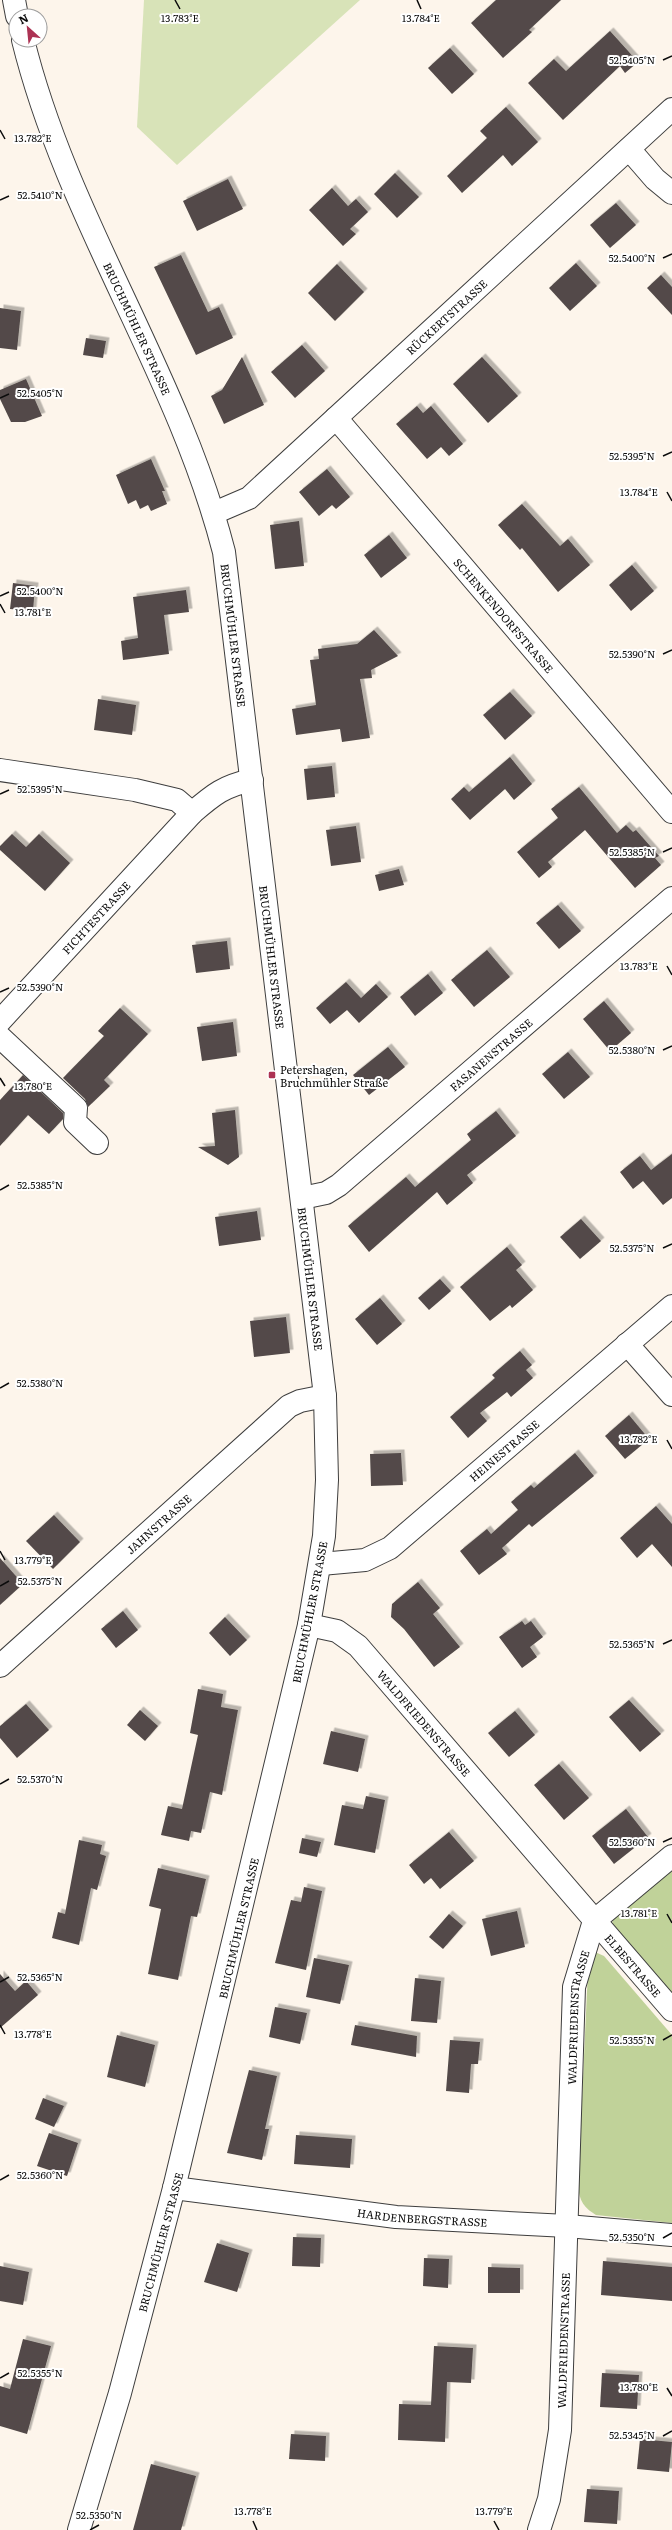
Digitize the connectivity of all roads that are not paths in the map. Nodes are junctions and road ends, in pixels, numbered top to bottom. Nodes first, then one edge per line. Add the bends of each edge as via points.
1 (25, 48) edge
2 (672, 109) edge
3 (629, 149) junction
4 (672, 193) edge
5 (336, 418) junction
6 (214, 513) junction
7 (0, 770) edge
8 (252, 780) junction
9 (672, 812) edge
10 (192, 813) junction
11 (672, 898) edge
12 (0, 1021) edge
13 (0, 1037) edge
14 (97, 1143) dead end
15 (302, 1198) junction
16 (672, 1306) edge
17 (627, 1344) junction
18 (672, 1395) edge
19 (325, 1396) junction
20 (321, 1564) junction
21 (309, 1625) junction
22 (0, 1666) edge
23 (672, 1856) edge
24 (594, 1921) junction
25 (672, 2010) edge
26 (174, 2188) junction
27 (567, 2226) junction
28 (672, 2235) edge
29 (79, 2530) edge
30 (539, 2530) edge

1 - 6 street, BRUCHMÜHLER STRASSE via 43,111 62,162 149,352
2 - 3 street, RÜCKERTSTRASSE
3 - 4 street via 654,179
3 - 5 street, RÜCKERTSTRASSE
5 - 6 street, RÜCKERTSTRASSE via 249,498
5 - 9 street, SCHENKENDORFSTRASSE
6 - 8 street, BRUCHMÜHLER STRASSE via 224,552 231,597
7 - 10 street via 135,790 177,800
8 - 10 street, FICHTESTRASSE via 231,784 216,792
8 - 15 street, BRUCHMÜHLER STRASSE
10 - 12 street, FICHTESTRASSE
11 - 15 street, FASANENSTRASSE via 339,1185 326,1193
13 - 14 street via 76,1108 75,1122
15 - 19 street, BRUCHMÜHLER STRASSE
16 - 17 street, HEINESTRASSE
17 - 18 street
17 - 20 street, HEINESTRASSE via 390,1548 365,1560
19 - 20 street, BRUCHMÜHLER STRASSE via 328,1480
19 - 22 street, JAHNSTRASSE via 289,1406
20 - 21 street, BRUCHMÜHLER STRASSE
21 - 24 street, WALDFRIEDENSTRASSE via 337,1631 358,1646
21 - 26 street, BRUCHMÜHLER STRASSE
23 - 24 street
24 - 25 street, ELBESTRASSE
24 - 27 street, WALDFRIEDENSTRASSE via 574,1987
26 - 27 street, HARDENBERGSTRASSE via 396,2217
26 - 29 street, BRUCHMÜHLER STRASSE via 122,2386
27 - 28 street, HARDENBERGSTRASSE
27 - 30 street, WALDFRIEDENSTRASSE via 560,2430 549,2499

